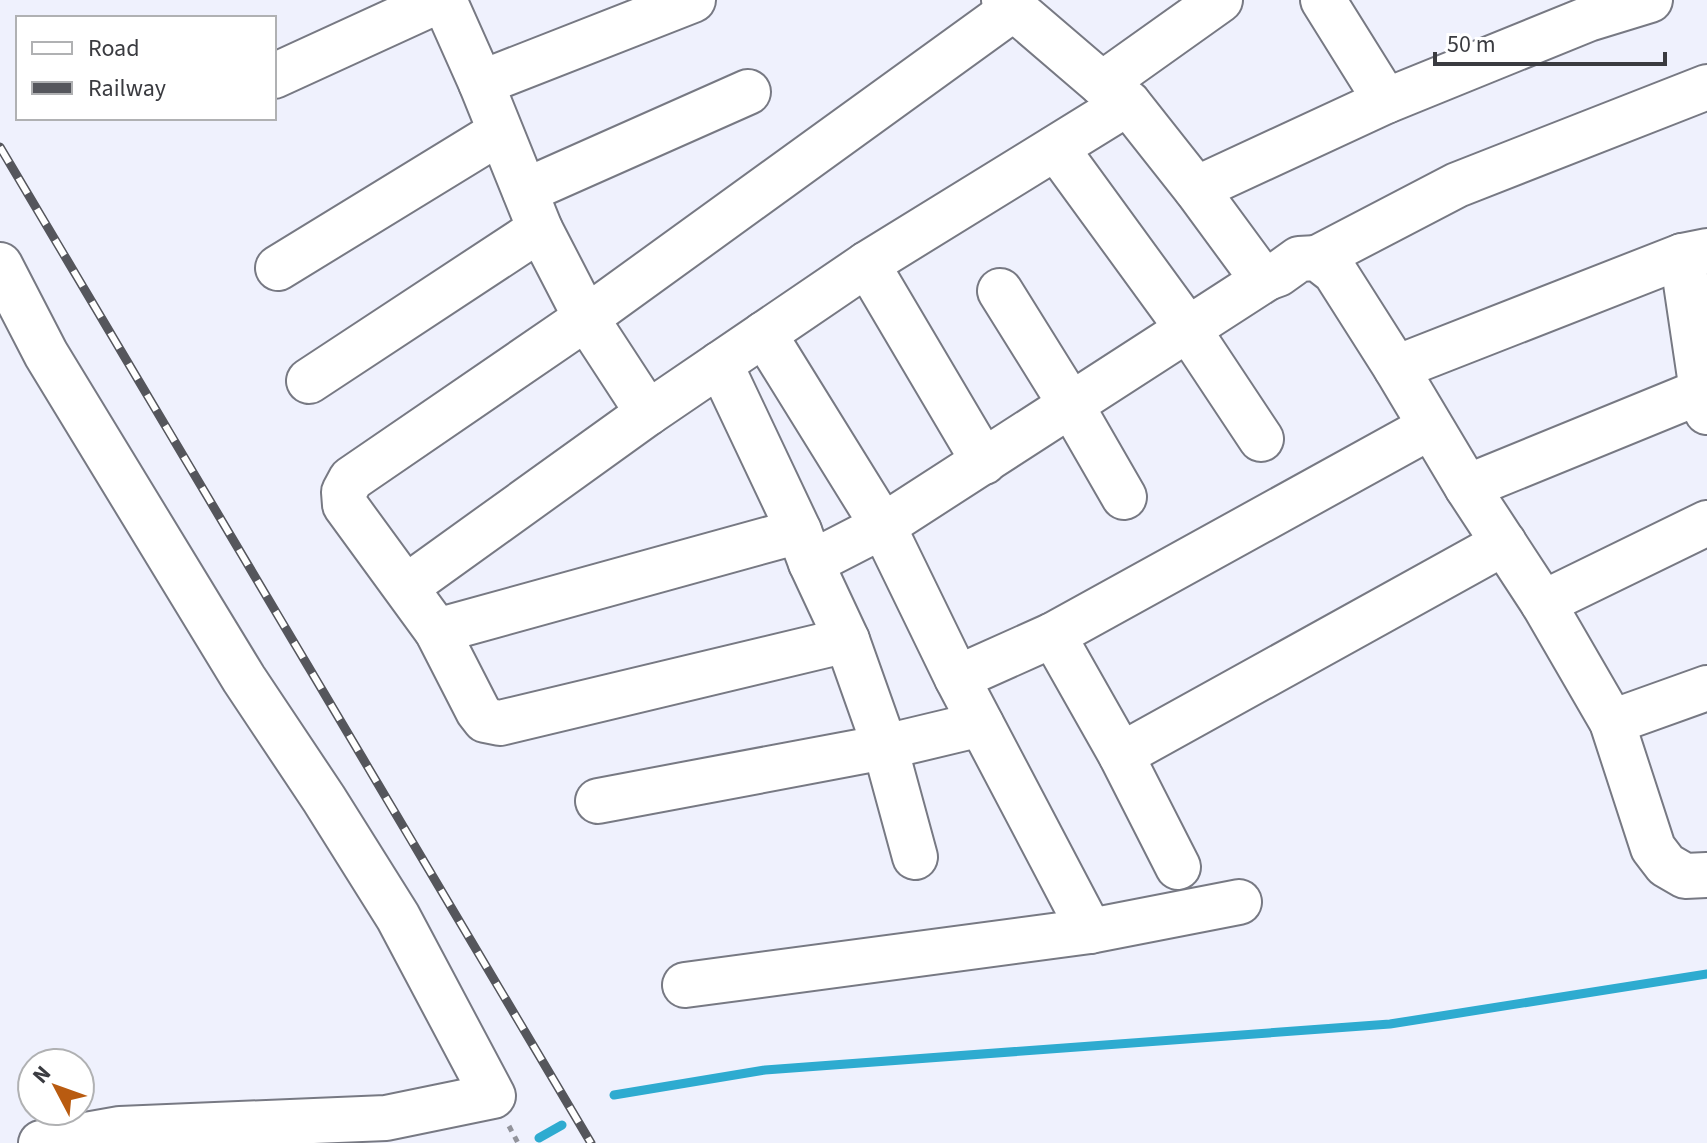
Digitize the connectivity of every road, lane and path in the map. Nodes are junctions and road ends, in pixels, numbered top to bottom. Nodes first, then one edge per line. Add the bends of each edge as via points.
1 (442, 0) edge
2 (693, 0) edge
3 (1220, 0) edge
4 (1323, 0) edge
5 (1650, 0) edge
6 (1008, 5) edge
7 (276, 75) edge
8 (481, 83) junction
9 (1707, 87) edge
10 (748, 92) dead end
11 (1115, 94) junction
12 (1386, 101) junction
13 (500, 132) junction
14 (1056, 148) junction
15 (1196, 189) junction
16 (532, 210) junction
17 (1694, 254) edge
18 (1317, 258) junction
19 (867, 264) junction
20 (0, 265) edge
21 (278, 268) dead end
22 (1267, 278) junction
23 (1000, 291) dead end
24 (586, 318) junction
25 (1188, 329) junction
26 (764, 334) junction
27 (720, 364) junction
28 (1396, 368) junction
29 (309, 381) dead end
30 (1704, 401) edge
31 (1071, 405) junction
32 (648, 413) junction
33 (1430, 427) junction
34 (1261, 439) dead end
35 (984, 462) junction
36 (1467, 487) junction
37 (1124, 497) dead end
38 (1707, 523) edge
39 (883, 526) junction
40 (1504, 543) junction
41 (805, 547) junction
42 (406, 587) junction
43 (1543, 603) junction
44 (437, 631) junction
45 (1053, 635) junction
46 (847, 640) junction
47 (957, 678) junction
48 (1707, 688) edge
49 (1612, 722) junction
50 (981, 724) junction
51 (885, 747) junction
52 (1121, 755) junction
53 (598, 801) dead end
54 (915, 857) dead end
55 (1178, 867) dead end
56 (1707, 875) edge
57 (1239, 902) dead end
58 (1090, 931) junction
59 (685, 985) dead end
60 (41, 1143) edge

1 - 7 street
1 - 8 street
2 - 8 street
3 - 11 street
4 - 12 street
5 - 12 street via 1588,19
6 - 11 street
6 - 24 street
8 - 13 street
9 - 18 street via 1457,185
10 - 16 street
11 - 14 street
11 - 15 street
12 - 15 street
13 - 16 street
13 - 21 street
14 - 19 street
14 - 25 street
15 - 22 street via 1257,272
16 - 24 street
16 - 29 street
17 - 28 street
17 - 30 street
18 - 22 street via 1299,259
18 - 28 street via 1335,272
19 - 26 street
19 - 35 street
20 - 60 street via 46,354 244,679 398,917 493,1096 386,1118 120,1129
22 - 25 street
23 - 31 street
24 - 32 street
24 - 42 street via 351,479 345,505
25 - 31 street
25 - 34 street
26 - 27 street
26 - 39 street
27 - 32 street
27 - 41 street
28 - 33 street
30 - 36 street
31 - 35 street
31 - 37 street
32 - 42 street
33 - 36 street
33 - 45 street
35 - 39 street
36 - 40 street
38 - 43 street
39 - 41 street
39 - 47 street
40 - 43 street
40 - 52 street
41 - 44 street
41 - 46 street
42 - 44 street
43 - 49 street
44 - 46 street via 478,711 485,720 500,723
45 - 47 street
45 - 52 street
46 - 51 street
47 - 50 street
48 - 49 street
49 - 56 street via 1653,848 1666,865 1685,876
50 - 51 street
50 - 58 street
51 - 53 street
51 - 54 street
52 - 55 street
57 - 58 street
58 - 59 street

